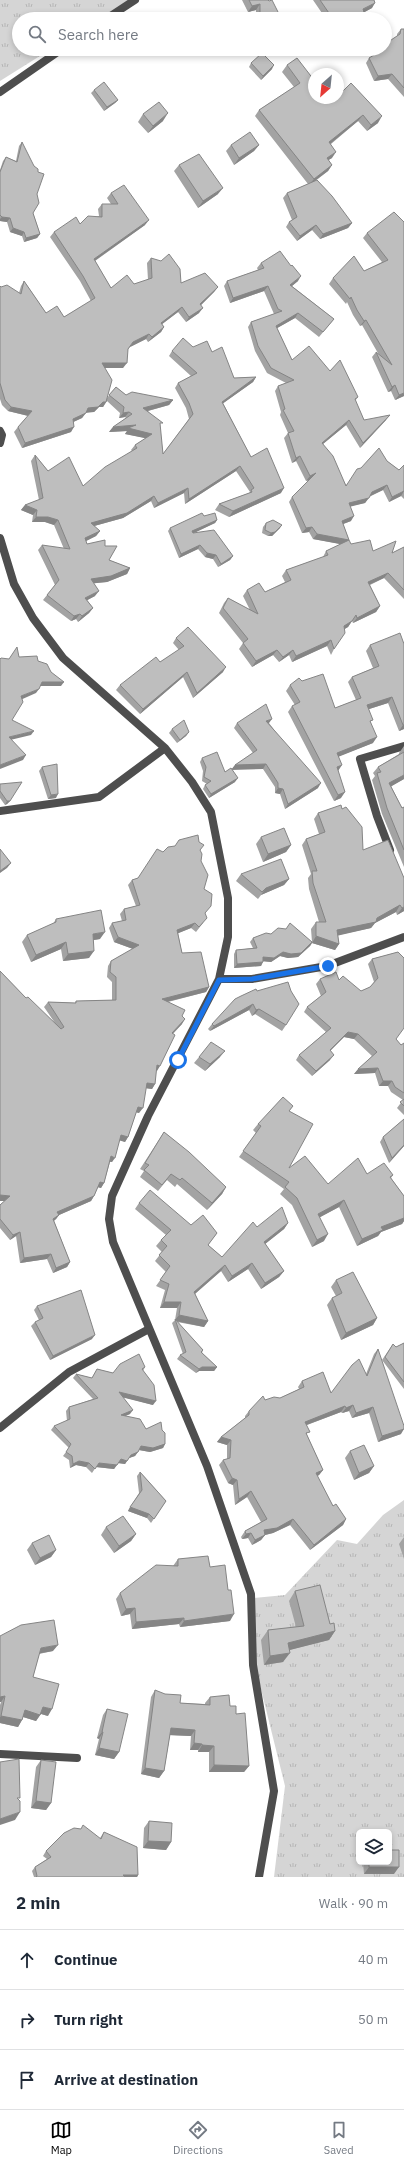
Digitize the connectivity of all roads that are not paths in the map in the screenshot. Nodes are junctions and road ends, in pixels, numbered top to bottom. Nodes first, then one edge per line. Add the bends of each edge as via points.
1 (135, 0) edge
2 (117, 12) edge
3 (52, 56) edge
4 (0, 92) edge
5 (0, 432) edge
6 (0, 443) edge
7 (0, 538) edge
8 (404, 746) edge
9 (165, 748) junction
10 (0, 811) edge
11 (395, 861) edge
12 (404, 937) edge
13 (219, 980) junction
14 (149, 1329) junction
15 (0, 1428) edge
16 (0, 1754) edge
17 (77, 1758) dead end
18 (259, 1877) edge

1 - 2 street
3 - 4 street
5 - 6 street
7 - 9 street via 14,584 32,618 64,658
8 - 11 street via 360,759 376,816
9 - 10 street via 99,797
9 - 13 street via 192,782 211,812 228,898 228,936
12 - 13 street via 328,966 252,979
13 - 14 street via 148,1116 112,1196 108,1219 113,1242
14 - 15 street via 69,1372
14 - 18 street via 207,1466 251,1594 253,1666 274,1791
16 - 17 street

